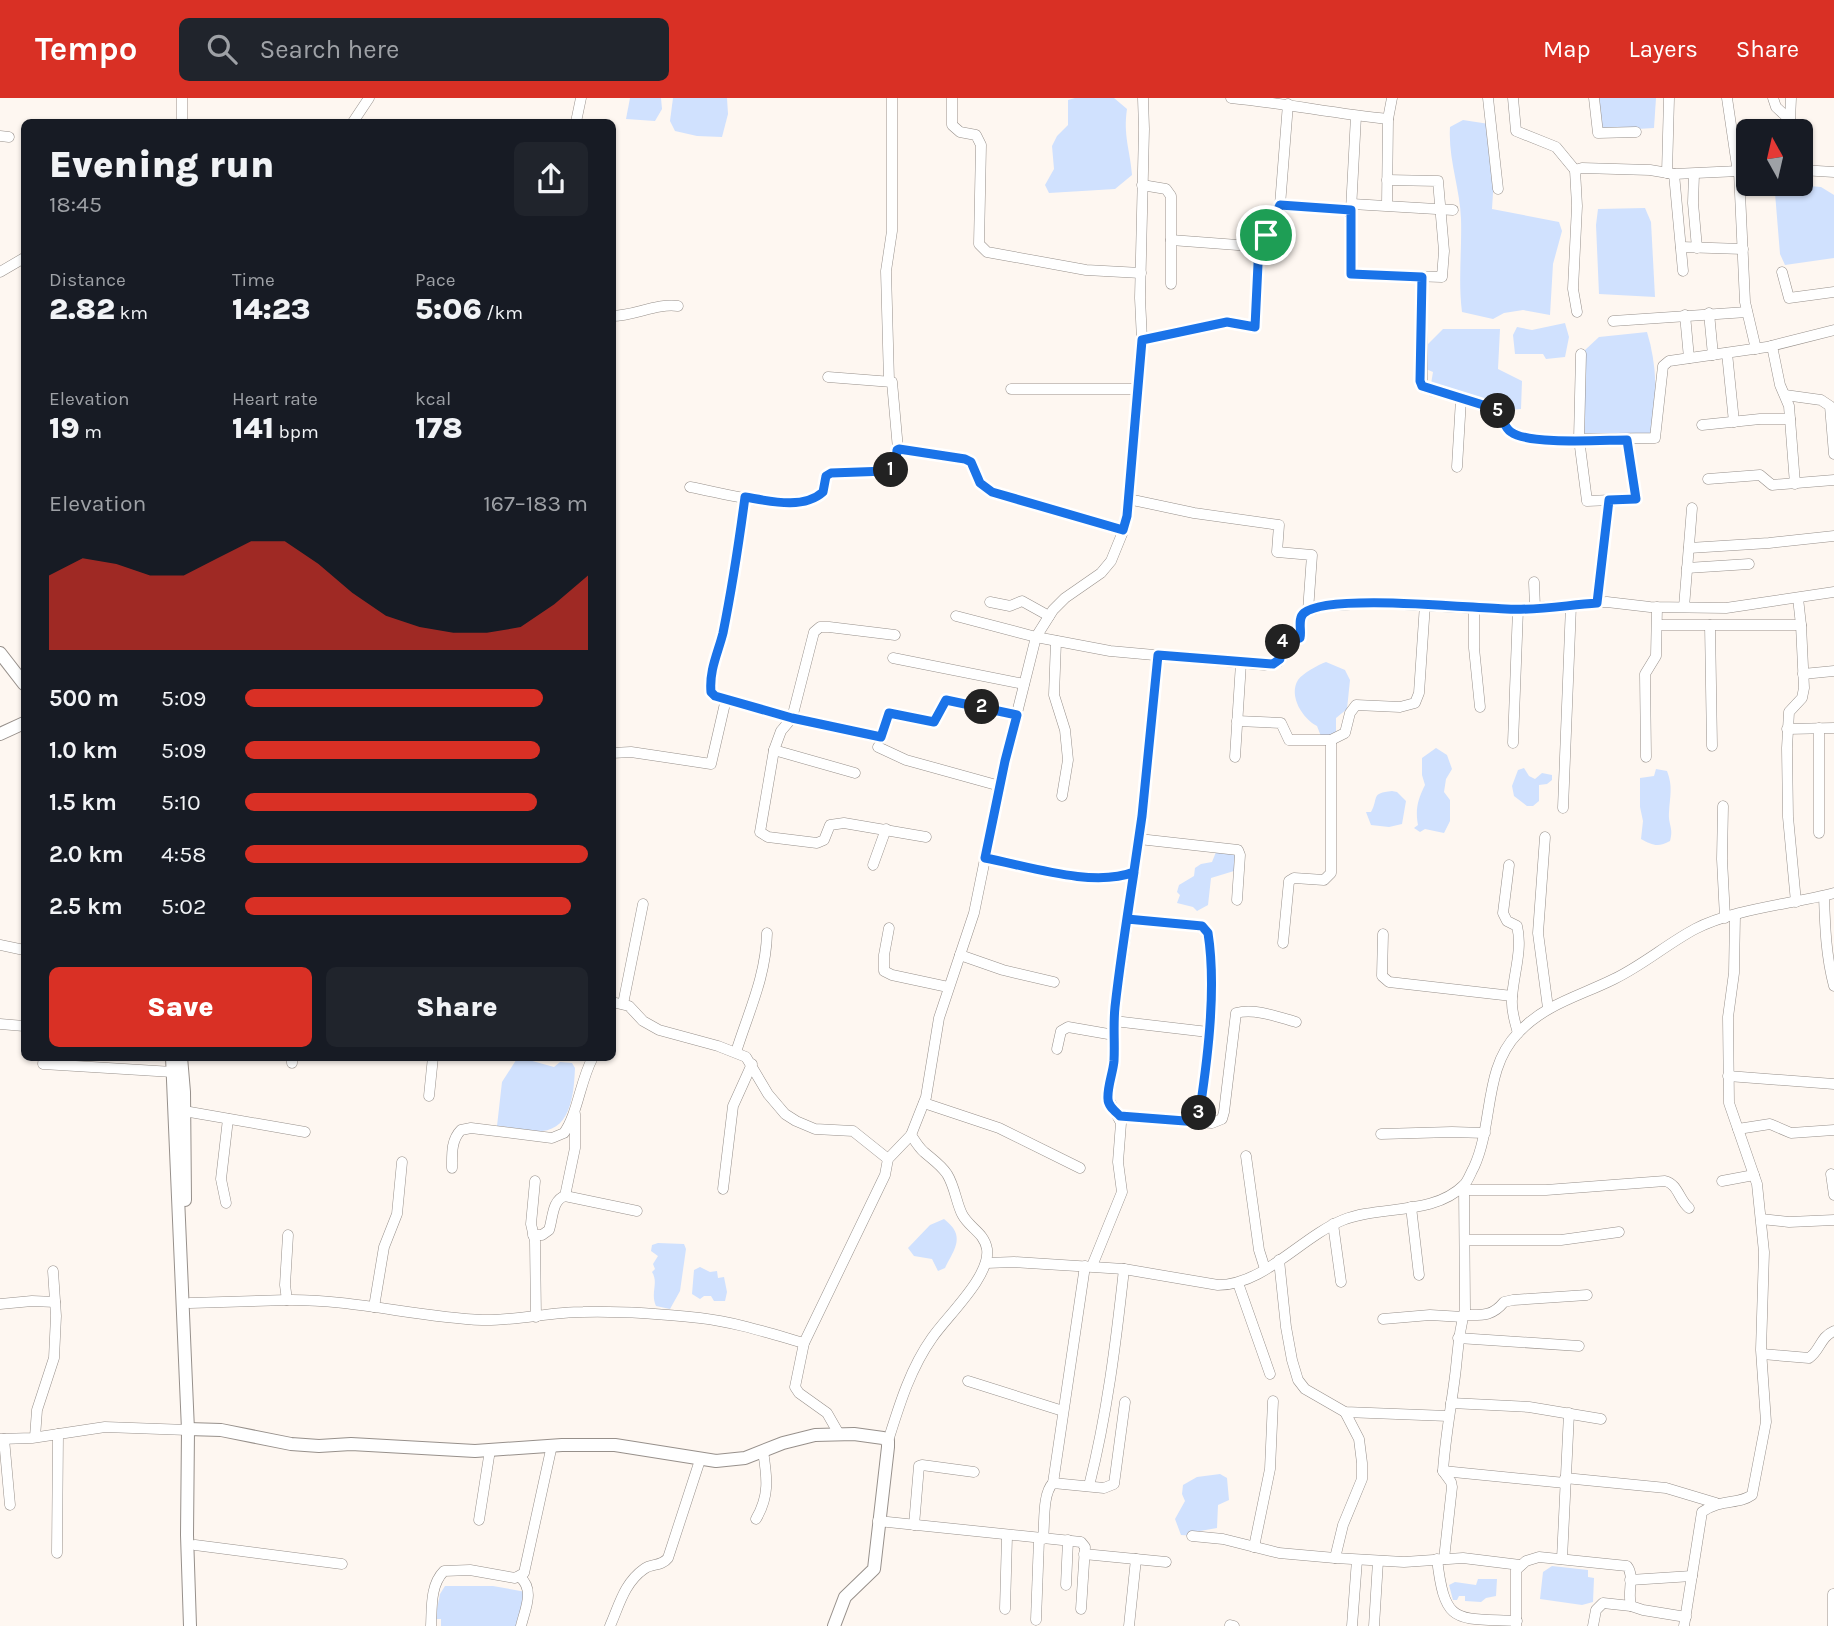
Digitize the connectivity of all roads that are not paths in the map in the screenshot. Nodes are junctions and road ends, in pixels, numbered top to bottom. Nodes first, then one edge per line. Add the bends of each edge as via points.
1 (182, 98) edge
2 (369, 98) edge
3 (581, 98) edge
4 (892, 98) edge
5 (952, 98) edge
6 (1143, 98) edge
7 (1231, 98) edge
8 (1392, 98) edge
9 (1488, 98) edge
10 (1513, 98) edge
11 (1594, 98) edge
12 (1670, 98) edge
13 (1727, 98) edge
14 (1773, 98) edge
15 (1791, 98) edge
16 (1260, 99) edge
17 (1288, 104) junction
18 (1356, 116) junction
19 (182, 119) edge
20 (355, 119) edge
21 (577, 119) edge
22 (1388, 119) junction
23 (1785, 119) edge
24 (1791, 119) edge
25 (1636, 132) dead end
26 (1736, 137) edge
27 (1575, 170) junction
28 (1813, 171) edge
29 (1736, 172) edge
30 (1834, 172) edge
31 (1671, 174) junction
32 (1693, 174) junction
33 (1387, 180) junction
34 (1142, 185) junction
35 (1498, 189) dead end
36 (1744, 196) edge
37 (1280, 205) junction
38 (1387, 205) junction
39 (1352, 207) junction
40 (1440, 209) junction
41 (1453, 210) dead end
42 (1171, 240) junction
43 (1259, 243) junction
44 (1681, 247) junction
45 (1697, 248) junction
46 (1743, 249) junction
47 (21, 260) edge
48 (1683, 271) dead end
49 (0, 272) edge
50 (1782, 272) dead end
51 (1141, 273) junction
52 (1422, 277) junction
53 (1171, 284) dead end
54 (1834, 292) edge
55 (678, 306) dead end
56 (1577, 312) dead end
57 (1747, 312) junction
58 (1709, 313) junction
59 (1685, 314) junction
60 (616, 316) edge
61 (1612, 321) dead end
62 (1834, 330) edge
63 (1142, 340) junction
64 (1772, 346) junction
65 (1756, 349) junction
66 (1727, 353) junction
67 (1581, 354) dead end
68 (1713, 355) junction
69 (1689, 358) junction
70 (828, 377) dead end
71 (889, 380) junction
72 (1010, 389) dead end
73 (1138, 389) junction
74 (1785, 395) junction
75 (1461, 399) junction
76 (1790, 419) junction
77 (1734, 422) junction
78 (1702, 425) dead end
79 (1579, 439) junction
80 (1627, 440) junction
81 (898, 449) junction
82 (1834, 454) edge
83 (1457, 467) dead end
84 (1708, 479) dead end
85 (1834, 480) edge
86 (1795, 484) junction
87 (690, 487) dead end
88 (745, 497) junction
89 (1128, 499) junction
90 (1609, 500) junction
91 (1692, 508) dead end
92 (1123, 530) junction
93 (1834, 536) edge
94 (1689, 548) junction
95 (1749, 564) dead end
96 (1688, 568) junction
97 (1534, 582) dead end
98 (1834, 592) edge
99 (1798, 598) junction
100 (990, 602) dead end
101 (1597, 603) junction
102 (1425, 604) junction
103 (1570, 605) junction
104 (1474, 607) junction
105 (1657, 607) junction
106 (1684, 607) junction
107 (1535, 608) junction
108 (1518, 609) junction
109 (1308, 611) junction
110 (956, 616) dead end
111 (1049, 616) junction
112 (1658, 625) junction
113 (1710, 625) junction
114 (1801, 625) junction
115 (895, 635) dead end
116 (1036, 637) junction
117 (1056, 641) junction
118 (0, 643) edge
119 (0, 653) edge
120 (1158, 655) junction
121 (893, 659) dead end
122 (1241, 663) junction
123 (21, 670) edge
124 (1834, 671) edge
125 (1803, 674) junction
126 (21, 680) edge
127 (1024, 684) junction
128 (726, 699) junction
129 (1480, 707) dead end
130 (1017, 715) junction
131 (792, 718) junction
132 (1237, 721) junction
133 (21, 724) edge
134 (1819, 728) junction
135 (1834, 728) edge
136 (1787, 729) junction
137 (0, 734) edge
138 (1331, 740) junction
139 (1513, 743) dead end
140 (1712, 746) dead end
141 (878, 747) dead end
142 (774, 750) junction
143 (616, 753) edge
144 (1235, 757) dead end
145 (1646, 757) dead end
146 (855, 773) dead end
147 (1000, 786) junction
148 (1062, 796) dead end
149 (1723, 806) dead end
150 (1563, 808) dead end
151 (886, 829) junction
152 (1819, 833) dead end
153 (1545, 836) dead end
154 (926, 837) dead end
155 (1139, 839) junction
156 (985, 858) junction
157 (873, 865) dead end
158 (1509, 865) dead end
159 (1134, 872) junction
160 (1829, 894) edge
161 (1237, 900) dead end
162 (1796, 902) junction
163 (643, 904) dead end
164 (1730, 917) junction
165 (1127, 919) junction
166 (1517, 926) junction
167 (889, 928) dead end
168 (1538, 928) junction
169 (766, 933) dead end
170 (1383, 934) dead end
171 (1283, 943) dead end
172 (0, 945) edge
173 (21, 949) edge
174 (960, 955) junction
175 (1054, 982) dead end
176 (1834, 986) edge
177 (948, 987) junction
178 (1512, 996) junction
179 (618, 1003) edge
180 (1548, 1008) junction
181 (1114, 1021) junction
182 (1296, 1023) dead end
183 (0, 1024) edge
184 (21, 1026) edge
185 (1208, 1032) junction
186 (1517, 1033) junction
187 (1114, 1035) junction
188 (1057, 1049) dead end
189 (736, 1052) junction
190 (43, 1061) edge
191 (172, 1061) edge
192 (181, 1061) edge
193 (433, 1061) edge
194 (591, 1061) edge
195 (752, 1064) junction
196 (173, 1072) junction
197 (1728, 1076) junction
198 (1834, 1084) edge
199 (429, 1096) dead end
200 (924, 1103) junction
201 (575, 1105) junction
202 (184, 1111) junction
203 (1120, 1116) junction
204 (228, 1119) junction
205 (1198, 1122) junction
206 (1738, 1129) junction
207 (1834, 1130) edge
208 (306, 1132) dead end
209 (1485, 1133) junction
210 (1381, 1134) dead end
211 (911, 1135) junction
212 (1246, 1156) dead end
213 (888, 1159) junction
214 (402, 1162) dead end
215 (452, 1168) dead end
216 (1080, 1168) dead end
217 (1831, 1174) dead end
218 (1754, 1175) junction
219 (535, 1181) dead end
220 (1723, 1181) dead end
221 (1464, 1188) junction
222 (723, 1189) dead end
223 (1834, 1195) edge
224 (565, 1196) junction
225 (226, 1203) dead end
226 (1411, 1207) junction
227 (1689, 1208) dead end
228 (637, 1211) dead end
229 (1761, 1219) junction
230 (1834, 1220) edge
231 (1333, 1224) junction
232 (1619, 1232) dead end
233 (288, 1235) dead end
234 (533, 1235) junction
235 (1465, 1240) junction
236 (1279, 1260) junction
237 (986, 1264) junction
238 (1088, 1266) junction
239 (1124, 1269) junction
240 (1265, 1269) junction
241 (53, 1271) dead end
242 (1419, 1275) dead end
243 (1341, 1282) dead end
244 (1238, 1283) junction
245 (1587, 1295) dead end
246 (287, 1300) junction
247 (55, 1302) junction
248 (190, 1303) junction
249 (0, 1304) edge
250 (374, 1307) junction
251 (1463, 1316) junction
252 (536, 1317) junction
253 (1383, 1318) dead end
254 (1834, 1331) edge
255 (1458, 1338) junction
256 (804, 1343) junction
257 (1580, 1346) dead end
258 (1762, 1354) junction
259 (1270, 1374) dead end
260 (968, 1381) dead end
261 (1273, 1401) dead end
262 (1125, 1402) dead end
263 (1451, 1403) junction
264 (1063, 1411) junction
265 (1345, 1412) junction
266 (1569, 1413) junction
267 (1448, 1416) junction
268 (1601, 1419) dead end
269 (189, 1430) junction
270 (58, 1434) junction
271 (839, 1434) junction
272 (36, 1437) junction
273 (2, 1439) edge
274 (888, 1441) junction
275 (552, 1445) junction
276 (490, 1450) junction
277 (764, 1451) junction
278 (700, 1460) junction
279 (1443, 1471) junction
280 (974, 1472) dead end
281 (1565, 1480) junction
282 (1053, 1483) junction
283 (1089, 1486) junction
284 (1716, 1503) junction
285 (10, 1505) dead end
286 (756, 1519) dead end
287 (479, 1520) dead end
288 (878, 1521) junction
289 (914, 1525) junction
290 (1007, 1536) junction
291 (1192, 1536) dead end
292 (1041, 1539) junction
293 (1068, 1540) junction
294 (195, 1545) junction
295 (1254, 1547) junction
296 (57, 1553) dead end
297 (1084, 1554) junction
298 (1335, 1558) junction
299 (1136, 1559) junction
300 (1441, 1559) junction
301 (1562, 1559) junction
302 (1357, 1560) junction
303 (1378, 1561) junction
304 (1166, 1562) dead end
305 (342, 1564) dead end
306 (1520, 1565) junction
307 (1692, 1576) junction
308 (520, 1577) junction
309 (1630, 1580) junction
310 (1066, 1585) dead end
311 (1833, 1594) edge
312 (1631, 1606) junction
313 (1004, 1609) dead end
314 (1081, 1609) dead end
315 (1036, 1620) dead end
316 (1685, 1621) edge
317 (1516, 1623) edge
318 (190, 1626) edge
319 (198, 1626) edge
320 (431, 1626) edge
321 (521, 1626) edge
322 (610, 1626) edge
323 (834, 1626) edge
324 (1129, 1626) edge
325 (1352, 1626) edge
326 (1374, 1626) edge
327 (1593, 1626) edge
328 (1833, 1626) edge

1 - 19 street
2 - 20 street
3 - 21 street
4 - 71 street via 892,230 886,271
5 - 51 street via 952,125 975,135 981,145 982,249 1086,270
6 - 34 street
7 - 16 street
8 - 22 street
9 - 35 street
10 - 27 street via 1516,131 1556,147
11 - 25 street via 1598,133
12 - 31 street
13 - 26 street
14 - 23 street
15 - 24 street
16 - 17 street
17 - 18 street
17 - 37 street
18 - 22 street
18 - 39 street
22 - 33 street
27 - 31 street via 1641,169
27 - 56 street via 1573,289
28 - 30 street
29 - 32 street
31 - 32 street
31 - 44 street
32 - 45 street
33 - 38 street
33 - 40 street via 1437,181
34 - 42 street via 1170,192
34 - 51 street
36 - 46 street
37 - 39 street
37 - 43 street
38 - 39 street
38 - 40 street
39 - 52 street via 1351,274
40 - 41 street
40 - 52 street via 1442,277
42 - 43 street via 1239,247
42 - 53 street
43 - 63 street via 1255,327 1227,322
44 - 45 street
44 - 48 street
45 - 46 street
46 - 57 street
47 - 49 street
50 - 54 street via 1789,298
51 - 63 street
52 - 75 street via 1420,381 1426,388
55 - 60 street
57 - 58 street
57 - 65 street
58 - 59 street
58 - 68 street
59 - 61 street
59 - 69 street
62 - 64 street
63 - 73 street
64 - 65 street
64 - 74 street
65 - 66 street
66 - 68 street
66 - 77 street
67 - 79 street
68 - 69 street
69 - 80 street via 1663,366 1655,438
70 - 71 street
71 - 81 street via 894,386
72 - 73 street
73 - 89 street
74 - 76 street
74 - 82 street via 1821,400 1830,406
75 - 79 street via 1496,409 1511,433 1564,442
75 - 83 street
76 - 77 street
76 - 86 street
77 - 78 street
79 - 80 street
79 - 90 street via 1587,501
80 - 90 street via 1636,499
81 - 88 street via 892,469 831,473 816,497 786,503
81 - 92 street via 965,459 980,483 992,492
84 - 86 street via 1760,475 1772,485
85 - 86 street
87 - 88 street
88 - 128 street via 710,684 715,696
89 - 92 street
89 - 109 street via 1279,525 1277,552 1311,555
90 - 101 street
91 - 94 street
92 - 111 street via 1101,573 1065,598
93 - 94 street
94 - 96 street
95 - 96 street
96 - 106 street
97 - 107 street
98 - 99 street
99 - 106 street via 1726,608
99 - 114 street
100 - 111 street via 1010,606 1022,601
101 - 103 street
101 - 105 street
102 - 104 street
102 - 109 street via 1325,606
102 - 138 street via 1415,703 1356,705 1345,733
103 - 107 street
103 - 150 street
104 - 108 street
104 - 129 street
105 - 106 street
105 - 112 street
107 - 108 street
108 - 139 street
109 - 122 street via 1300,618 1300,638 1281,644 1278,662
110 - 116 street
111 - 116 street
112 - 113 street
112 - 145 street via 1656,656 1645,674
113 - 114 street
113 - 140 street
114 - 125 street
115 - 131 street via 816,629
116 - 117 street
116 - 127 street
117 - 120 street via 1110,652
117 - 148 street via 1054,695 1068,760
118 - 123 street
119 - 126 street
120 - 122 street
120 - 155 street
121 - 127 street
122 - 132 street
124 - 125 street
125 - 136 street via 1802,698 1788,712
127 - 130 street
128 - 131 street
128 - 143 street via 711,764
130 - 131 street via 946,700 934,722 889,713 881,737
130 - 147 street
131 - 142 street
132 - 138 street via 1281,723 1285,736 1292,740
132 - 144 street
133 - 137 street
134 - 135 street
134 - 136 street
134 - 152 street
136 - 162 street via 1788,817
138 - 171 street via 1331,873 1324,880 1289,881
141 - 147 street via 906,760
142 - 146 street
142 - 151 street via 759,826 763,835 817,843 834,823
147 - 156 street
149 - 164 street via 1722,859
151 - 154 street
151 - 157 street
153 - 168 street
155 - 159 street
155 - 161 street via 1238,850
156 - 159 street via 1074,877 1122,877
156 - 174 street
158 - 166 street via 1503,913
159 - 165 street
160 - 162 street
160 - 176 street via 1825,934
162 - 164 street
163 - 179 street
164 - 180 street via 1696,929 1622,975
164 - 197 street via 1734,973
165 - 181 street
165 - 185 street via 1205,929 1210,945
166 - 168 street
166 - 178 street
167 - 177 street via 884,971
168 - 180 street
169 - 189 street via 766,962
170 - 178 street via 1382,976 1389,982
172 - 173 street
174 - 175 street
174 - 177 street
177 - 200 street
178 - 186 street
179 - 189 street via 629,1006 659,1030
180 - 186 street
181 - 185 street
181 - 187 street
182 - 205 street via 1271,1015 1236,1013 1222,1119
183 - 184 street
185 - 205 street
186 - 209 street via 1500,1056
187 - 188 street via 1068,1027 1061,1031
187 - 203 street via 1108,1098
189 - 195 street
190 - 196 street
191 - 196 street
192 - 202 street
193 - 199 street
194 - 201 street
195 - 213 street via 785,1114 816,1129 853,1130
195 - 222 street via 733,1106
196 - 269 street
197 - 198 street
197 - 206 street via 1729,1103
200 - 211 street
200 - 216 street via 999,1128
201 - 215 street via 568,1128 558,1137 461,1130 452,1149
201 - 224 street via 575,1148
202 - 204 street
202 - 248 street
203 - 205 street
203 - 238 street via 1122,1192
204 - 208 street
204 - 225 street via 222,1179
206 - 207 street via 1770,1124 1791,1133
206 - 218 street
209 - 210 street
209 - 221 street
211 - 213 street
211 - 237 street via 948,1176 962,1214 985,1240
212 - 240 street
213 - 256 street via 885,1175
214 - 250 street via 397,1214 384,1247
217 - 223 street
218 - 220 street
218 - 229 street
219 - 234 street
221 - 226 street
221 - 227 street via 1546,1189 1665,1181
221 - 235 street
224 - 228 street
224 - 234 street via 557,1200 549,1230
226 - 231 street via 1362,1214
226 - 242 street
229 - 230 street via 1789,1223
229 - 258 street
231 - 236 street
231 - 243 street
232 - 235 street via 1561,1240
233 - 246 street
234 - 252 street
235 - 251 street
236 - 240 street
236 - 265 street via 1286,1327 1298,1380
237 - 238 street
237 - 274 street via 919,1358
238 - 239 street
238 - 264 street
239 - 244 street via 1218,1285
239 - 283 street via 1105,1411
240 - 244 street
241 - 247 street
244 - 259 street
245 - 251 street via 1513,1300 1489,1315
246 - 248 street
246 - 250 street
247 - 249 street
247 - 272 street via 53,1366 37,1410
248 - 269 street
250 - 252 street via 485,1320
251 - 253 street
251 - 255 street
252 - 256 street via 606,1312 699,1318
254 - 258 street via 1809,1358
255 - 257 street
255 - 263 street
256 - 271 street via 795,1387 827,1413
258 - 284 street via 1766,1422 1752,1495
260 - 264 street
261 - 295 street via 1269,1469
262 - 283 street via 1114,1484
263 - 266 street
263 - 267 street
264 - 282 street
265 - 267 street
265 - 298 street via 1359,1439 1362,1479
266 - 268 street
266 - 281 street
267 - 279 street
269 - 270 street via 105,1427
269 - 276 street via 221,1430 305,1445
269 - 294 street
269 - 318 street
270 - 272 street
270 - 296 street
271 - 274 street
271 - 277 street via 802,1437
272 - 273 street
273 - 285 street
274 - 288 street
275 - 276 street
275 - 278 street via 615,1445
275 - 308 street via 526,1568
276 - 287 street
277 - 278 street via 733,1461
277 - 286 street via 768,1486
278 - 322 street via 668,1558 642,1570 629,1584
279 - 281 street
279 - 300 street via 1452,1487
280 - 289 street via 919,1466
281 - 284 street via 1679,1490
281 - 301 street
282 - 283 street
282 - 292 street via 1047,1494
284 - 307 street via 1702,1512
288 - 289 street
288 - 323 street via 874,1569 845,1597
289 - 290 street
290 - 292 street
290 - 313 street
291 - 295 street
292 - 293 street
292 - 315 street
293 - 297 street via 1081,1542
293 - 310 street
294 - 305 street
294 - 319 street
295 - 298 street
297 - 299 street
297 - 314 street
298 - 302 street
299 - 304 street
299 - 324 street
300 - 303 street
300 - 306 street
300 - 317 street via 1442,1598 1457,1616
301 - 306 street via 1534,1558
301 - 309 street via 1627,1566
302 - 303 street
302 - 325 street
303 - 326 street
306 - 317 street
307 - 309 street
307 - 316 street
308 - 320 street via 444,1571 433,1596
308 - 321 street via 529,1591
309 - 312 street
311 - 328 street
312 - 316 street
312 - 327 street via 1603,1602

